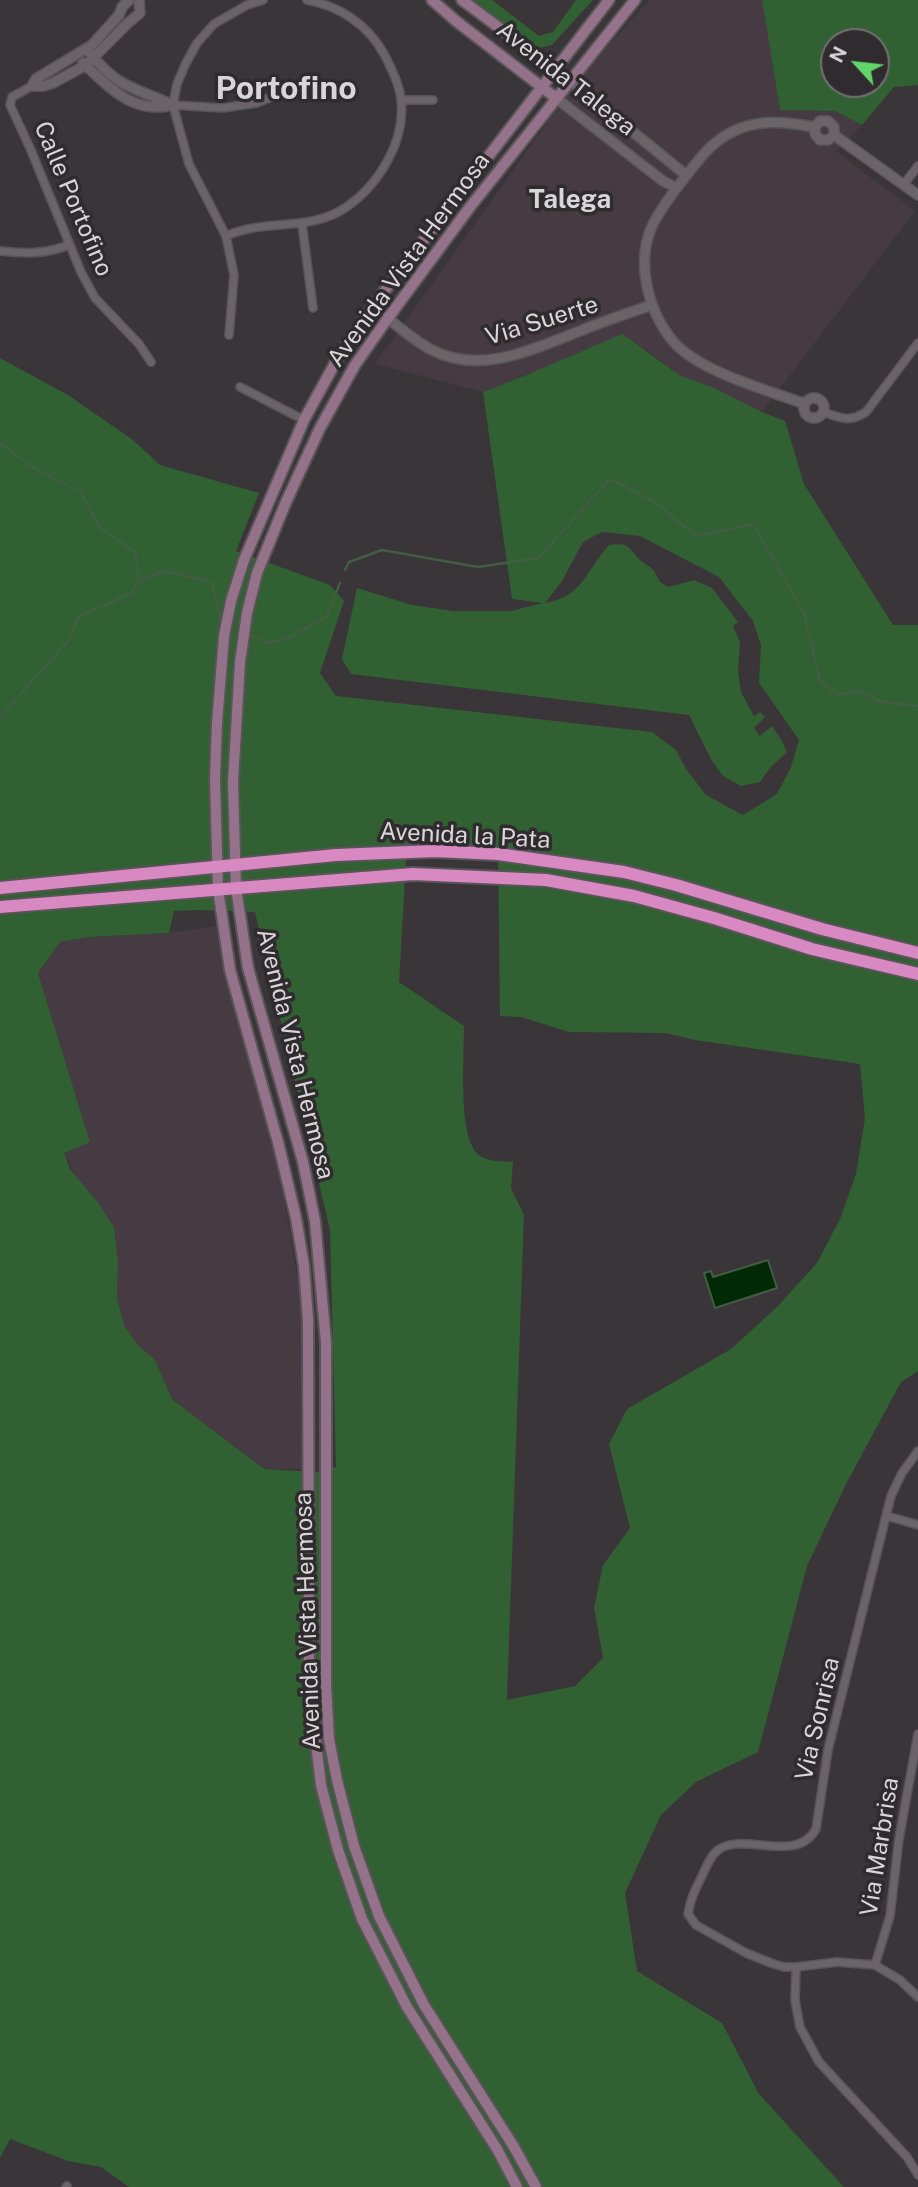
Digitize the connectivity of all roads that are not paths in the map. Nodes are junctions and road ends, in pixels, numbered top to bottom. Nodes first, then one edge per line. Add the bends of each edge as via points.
1 (129, 0) edge
2 (139, 0) edge
3 (263, 0) edge
4 (307, 0) edge
5 (432, 0) edge
6 (462, 0) edge
7 (609, 0) edge
8 (635, 0) edge
9 (119, 15) junction
10 (128, 23) junction
11 (87, 49) junction
12 (76, 57) junction
13 (93, 58) junction
14 (86, 65) junction
15 (554, 69) junction
16 (569, 80) junction
17 (32, 86) junction
18 (541, 86) junction
19 (282, 93) dead end
20 (556, 98) junction
21 (401, 100) junction
22 (433, 100) dead end
23 (173, 105) junction
24 (815, 127) junction
25 (834, 135) junction
26 (918, 166) edge
27 (686, 175) junction
28 (904, 184) junction
29 (677, 188) junction
30 (918, 195) edge
31 (302, 224) junction
32 (226, 236) junction
33 (69, 245) junction
34 (0, 251) edge
35 (652, 305) junction
36 (373, 306) junction
37 (313, 308) dead end
38 (388, 318) junction
39 (229, 335) dead end
40 (918, 343) edge
41 (151, 362) dead end
42 (240, 387) dead end
43 (805, 404) junction
44 (823, 412) junction
45 (304, 419) junction
46 (234, 864) junction
47 (217, 866) junction
48 (0, 888) edge
49 (236, 888) junction
50 (218, 889) junction
51 (0, 906) edge
52 (918, 953) edge
53 (918, 974) edge
54 (918, 1451) edge
55 (887, 1516) junction
56 (918, 1525) edge
57 (918, 1734) edge
58 (875, 1965) junction
59 (796, 1967) junction
60 (918, 1997) edge
61 (918, 2175) edge
62 (517, 2187) edge
63 (536, 2187) edge

1 - 9 street, Calle Portofino
2 - 10 street, Calle Portofino via 139,13
3 - 23 street via 214,24 197,43 177,84
4 - 21 street via 338,10 369,32 391,67
5 - 18 main road, Avenida Talega
6 - 15 main road, Avenida Talega
7 - 15 main road, Avenida Vista Hermosa
8 - 16 main road, Avenida Vista Hermosa
9 - 10 street
9 - 11 street, Calle Portofino
10 - 13 street, Calle Portofino
11 - 12 street, Calle Portofino
11 - 13 street
12 - 14 street
12 - 17 street, Calle Portofino via 36,79
13 - 14 street, Calle Portofino
13 - 23 street via 124,85
14 - 17 street, Calle Portofino via 53,83
14 - 23 street via 125,99 158,109
15 - 16 main road, Avenida Talega
15 - 18 main road, Avenida Vista Hermosa
16 - 20 main road, Avenida Vista Hermosa
16 - 27 street, Avenida Talega
17 - 33 street, Calle Portofino via 12,97 10,105
18 - 20 main road, Avenida Talega
18 - 36 main road, Avenida Vista Hermosa
19 - 23 street via 223,108
20 - 29 street, Avenida Talega
20 - 38 main road, Avenida Vista Hermosa
21 - 22 street
21 - 31 street via 396,142 375,181 342,210
23 - 32 street via 189,164
24 - 25 street via 820,140
24 - 25 street via 828,121
24 - 27 street via 766,121 741,128 707,149
25 - 28 street
26 - 28 street
27 - 29 street
28 - 30 street
29 - 35 street via 652,227 645,253
31 - 32 street via 254,226
31 - 37 street
32 - 39 street via 234,275
33 - 34 street via 31,254
33 - 41 street, Calle Portofino via 95,298
35 - 38 street, Via Suerte via 521,353 477,360 432,351
35 - 43 street via 673,341 695,360
36 - 38 street, Via Suerte
36 - 45 main road, Avenida Vista Hermosa
38 - 46 main road, Avenida Vista Hermosa via 320,428 261,563 249,603 236,725
40 - 44 street via 866,412 856,419
42 - 45 street
43 - 44 street via 819,400
43 - 44 street via 810,418
45 - 47 main road, Avenida Vista Hermosa via 243,560 228,617 217,723
46 - 47 highway, Avenida la Pata
46 - 49 main road, Avenida Vista Hermosa
46 - 52 highway, Avenida la Pata via 381,852 446,851 543,859 624,872
47 - 48 highway, Avenida la Pata
47 - 50 main road, Avenida Vista Hermosa
49 - 50 highway, Avenida la Pata
49 - 53 highway, Avenida la Pata via 413,874 546,880 634,896 812,949
49 - 63 main road, Avenida Vista Hermosa via 248,968 303,1162 315,1221 326,1342 326,1685 337,1780 379,1916 424,2005
50 - 51 highway, Avenida la Pata
50 - 62 main road, Avenida Vista Hermosa via 230,970 279,1146 304,1266 309,1687 321,1785 362,1919 407,2007
54 - 55 street, Via Sonrisa via 891,1496
55 - 56 street
55 - 59 street, Via Sonrisa via 828,1750 816,1829 802,1844 720,1848 690,1901 688,1914 696,1925 746,1953
57 - 58 street, Via Marbrisa via 890,1916
58 - 59 street via 837,1962
58 - 60 street
59 - 61 street via 800,2027 819,2062 907,2157

